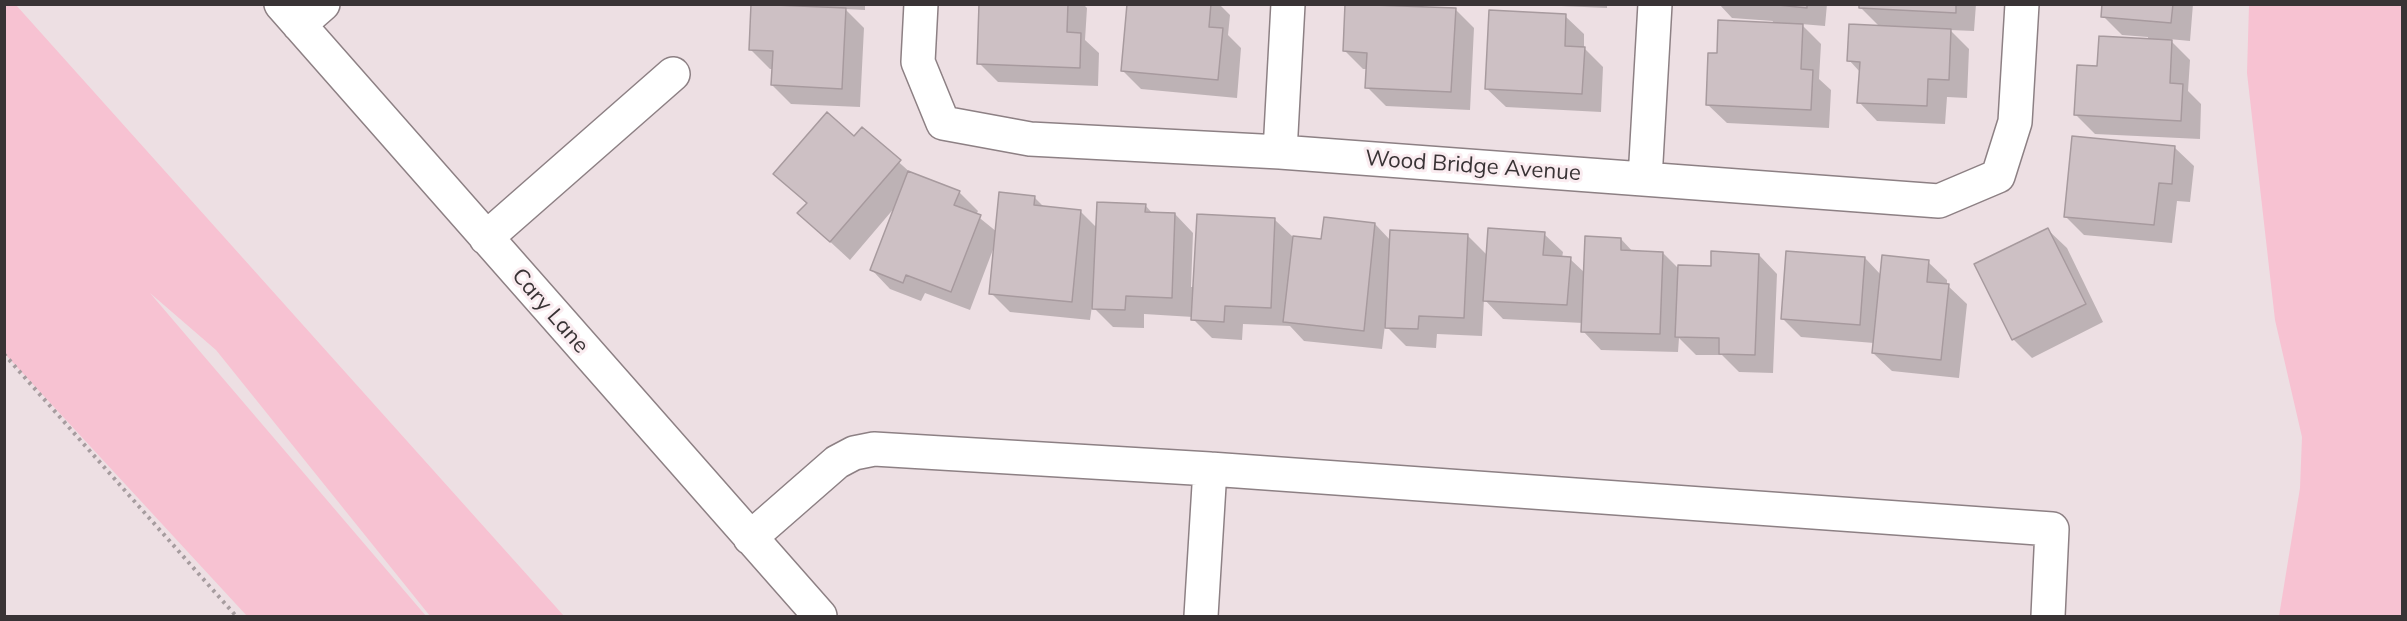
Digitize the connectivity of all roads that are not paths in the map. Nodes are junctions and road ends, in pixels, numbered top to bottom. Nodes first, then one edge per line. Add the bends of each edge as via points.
1 (921, 4) edge
2 (1288, 4) edge
3 (1655, 4) edge
4 (2022, 4) edge
5 (301, 11) edge
6 (673, 74) dead end
7 (1280, 152) junction
8 (1646, 179) junction
9 (486, 238) junction
10 (1210, 469) junction
11 (750, 538) junction
12 (820, 616) edge
13 (1201, 616) edge
14 (2048, 616) edge

1 - 7 street, Wood Bridge Avenue via 918,62 943,123 1030,139
2 - 7 street
3 - 8 street
4 - 8 street, Wood Bridge Avenue via 2015,122 1998,176 1939,201
5 - 9 street, Cary Lane
6 - 9 street
7 - 8 street, Wood Bridge Avenue
9 - 11 street, Cary Lane
10 - 11 street via 874,449 837,462
10 - 13 street
10 - 14 street via 2052,530
11 - 12 street, Cary Lane

